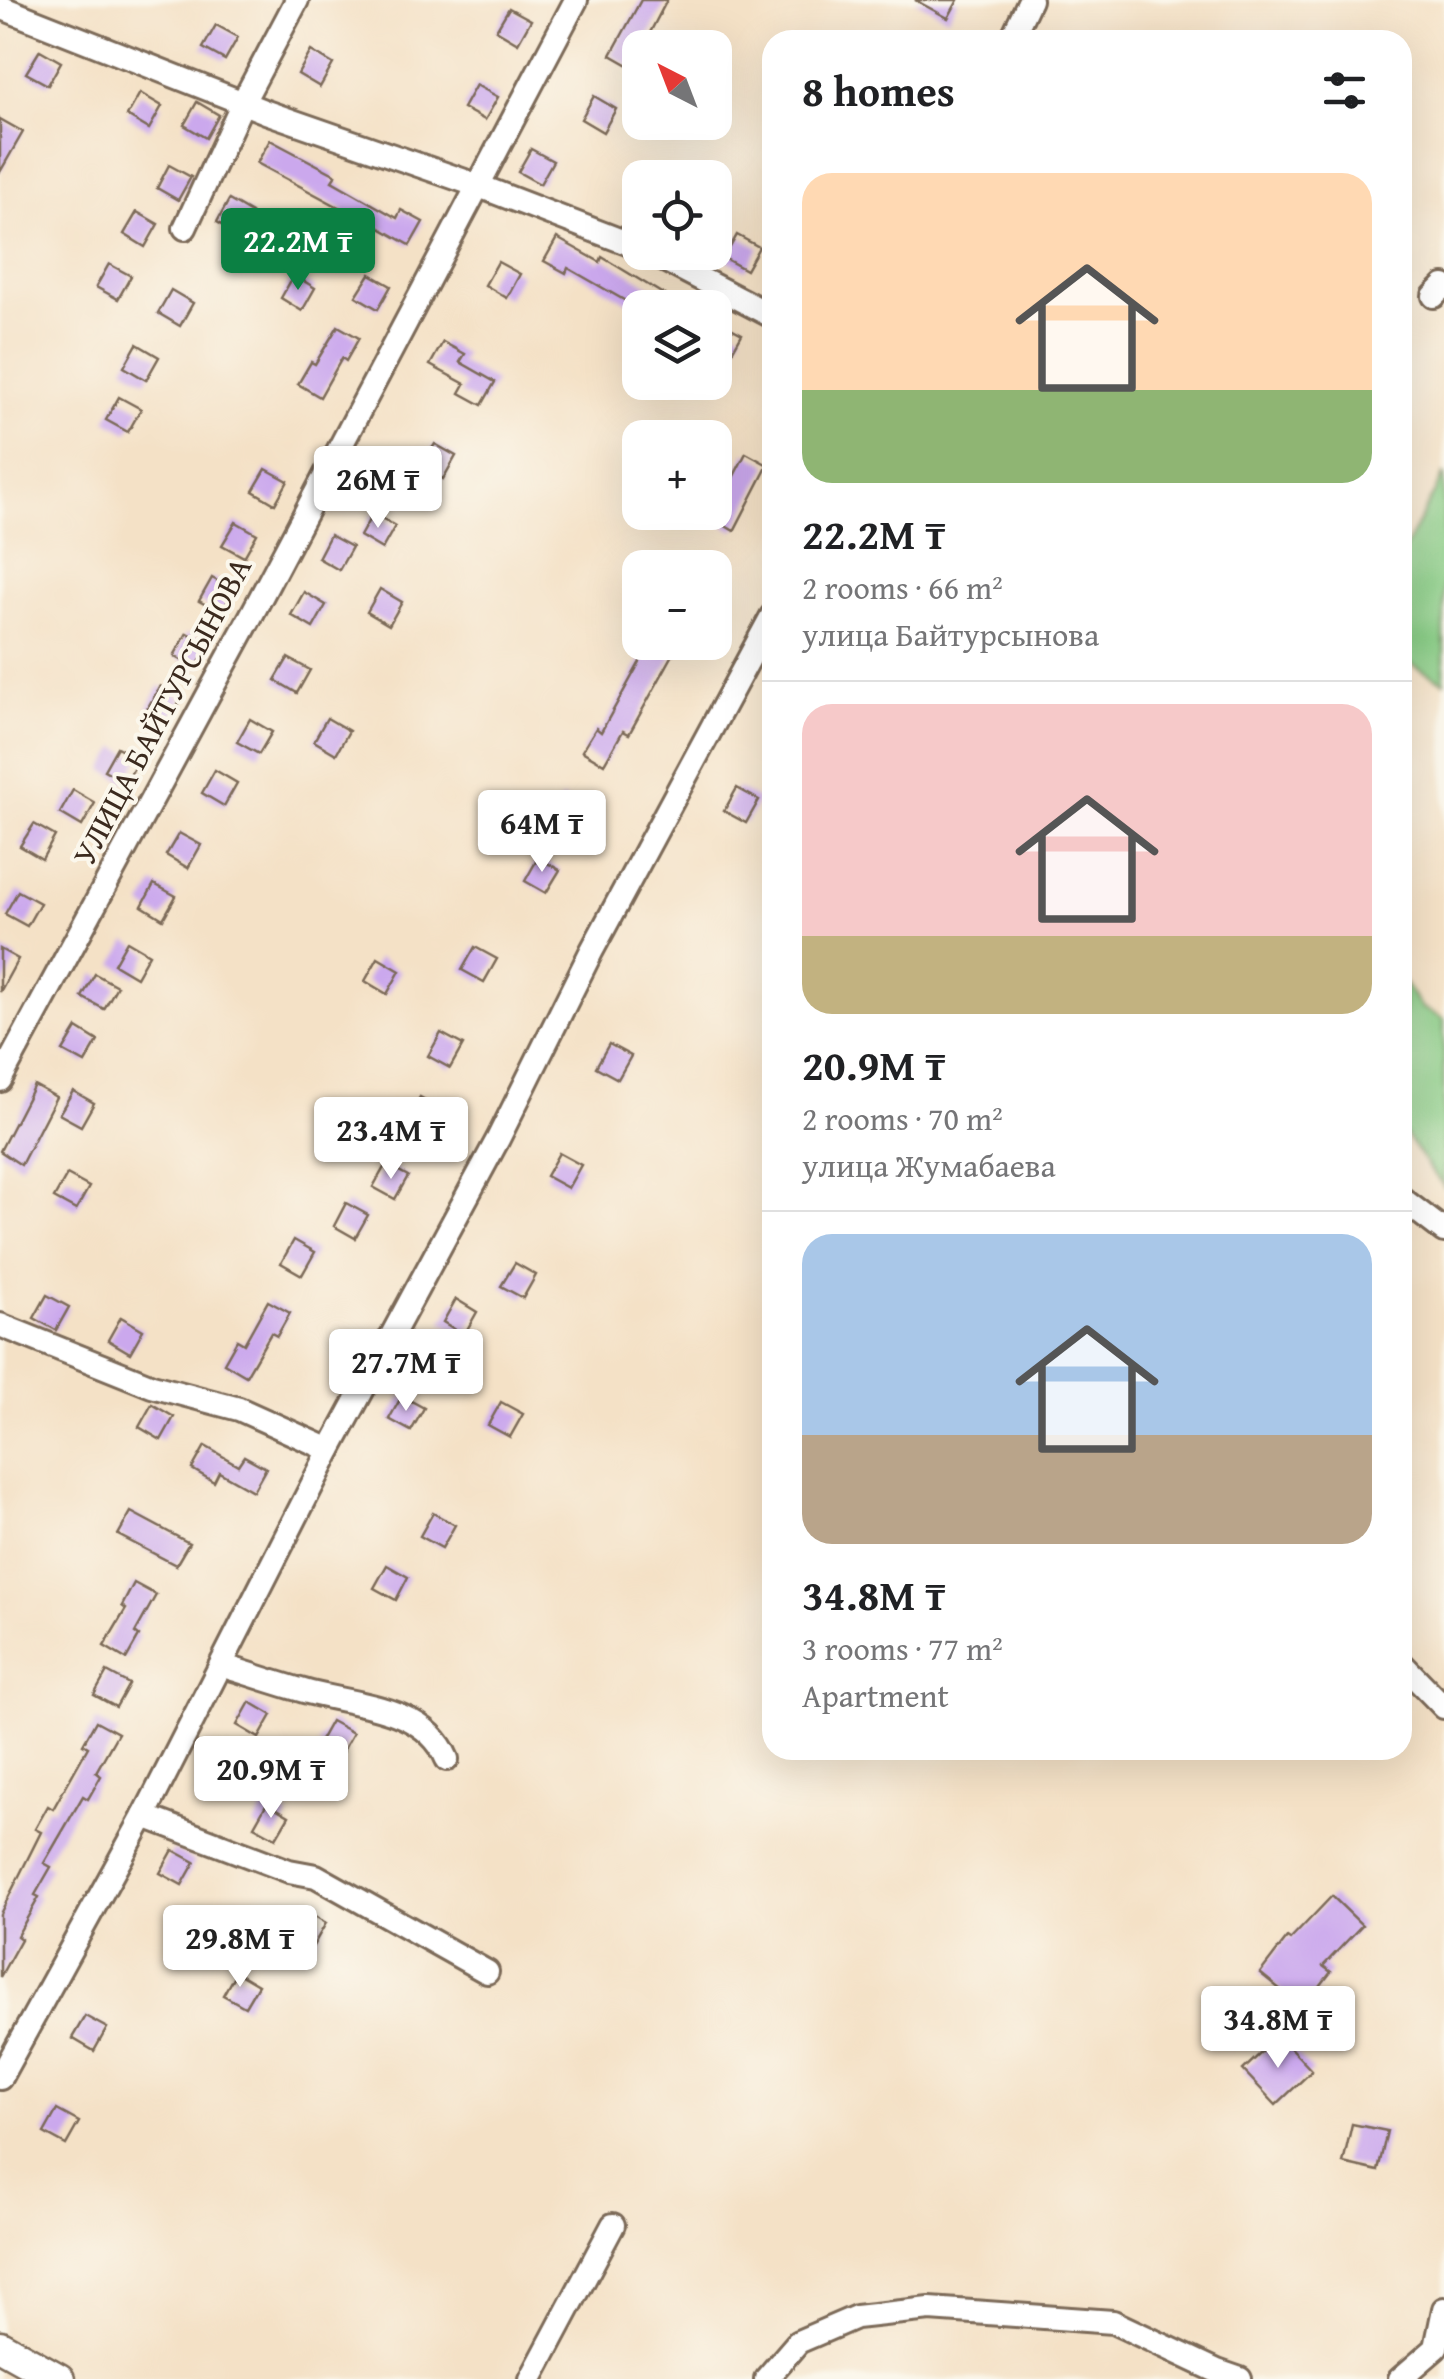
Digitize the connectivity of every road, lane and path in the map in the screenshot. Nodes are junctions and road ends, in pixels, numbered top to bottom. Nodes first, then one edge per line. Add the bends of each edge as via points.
1 (297, 0) edge
2 (576, 0) edge
3 (1030, 0) edge
4 (0, 7) edge
5 (1015, 30) edge
6 (242, 102) junction
7 (479, 186) junction
8 (185, 228) dead end
9 (622, 241) edge
10 (684, 270) edge
11 (762, 311) edge
12 (762, 635) edge
13 (0, 1080) edge
14 (1412, 1207) edge
15 (1444, 1231) edge
16 (0, 1325) edge
17 (330, 1450) junction
18 (221, 1666) junction
19 (1412, 1674) edge
20 (1444, 1707) edge
21 (447, 1759) dead end
22 (144, 1816) junction
23 (487, 1972) dead end
24 (0, 2078) edge
25 (614, 2225) dead end
26 (1444, 2309) edge
27 (0, 2346) edge
28 (59, 2379) edge
29 (531, 2379) edge
30 (766, 2379) edge
31 (1240, 2379) edge
32 (1400, 2379) edge

1 - 6 street
2 - 7 street, УЛИЦА БАЙТУРСЫНОВА
3 - 5 street
4 - 6 street
6 - 7 street
6 - 8 street
7 - 9 street
7 - 13 street, УЛИЦА БАЙТУРСЫНОВА
10 - 11 street
12 - 17 street
14 - 15 street
16 - 17 street via 152,1386 239,1409
17 - 18 street
18 - 21 street via 416,1723 439,1740
18 - 22 street
19 - 20 street
22 - 23 street via 316,1876
22 - 24 street
25 - 29 street
26 - 32 street via 1436,2348
27 - 28 street
30 - 31 street via 798,2342 856,2318 930,2309 1113,2322

